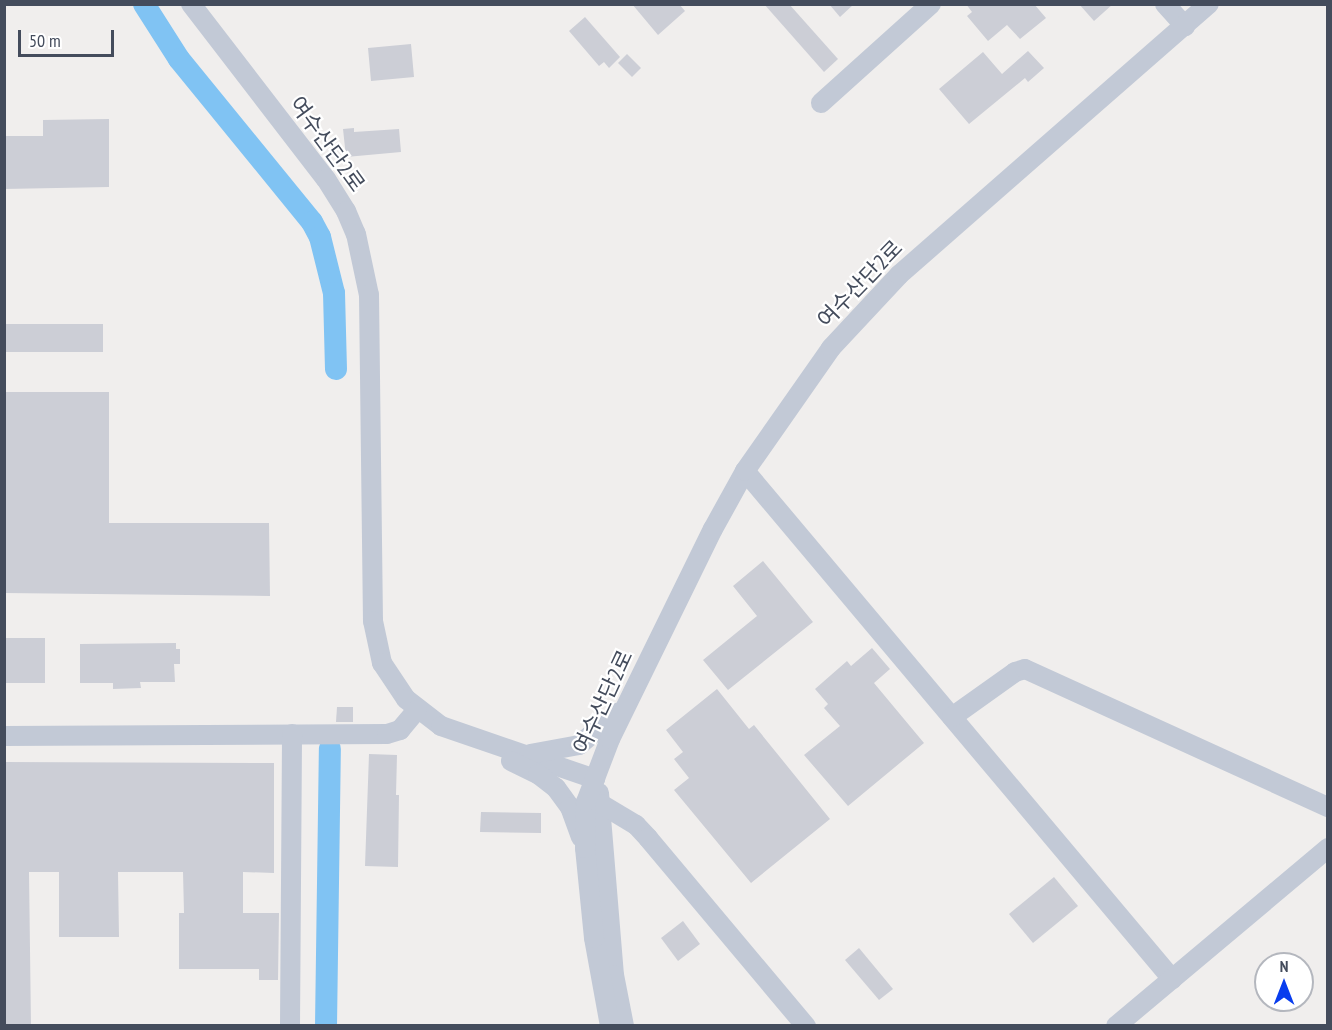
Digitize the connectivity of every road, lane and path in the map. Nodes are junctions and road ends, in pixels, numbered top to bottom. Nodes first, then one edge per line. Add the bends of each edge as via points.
1 (191, 4) edge
2 (931, 4) edge
3 (1165, 4) edge
4 (1209, 4) edge
5 (1185, 26) junction
6 (821, 103) dead end
7 (745, 471) junction
8 (630, 697) junction
9 (417, 710) junction
10 (952, 717) junction
11 (292, 734) junction
12 (4, 736) edge
13 (478, 740) junction
14 (525, 755) junction
15 (595, 779) junction
16 (601, 804) junction
17 (1328, 807) edge
18 (585, 848) junction
19 (1328, 848) edge
20 (1172, 979) junction
21 (290, 1026) edge
22 (610, 1026) edge
23 (624, 1026) edge
24 (806, 1026) edge
25 (1116, 1026) edge

1 - 9 street, 여수산단2로 via 326,179 356,234 370,315 375,636 382,663
2 - 6 street
3 - 5 street
4 - 5 street, 여수산단2로
5 - 7 street, 여수산단2로 via 876,298 810,375
7 - 8 street, 여수산단2로
7 - 10 street
8 - 14 street via 579,745
8 - 15 street, 여수산단2로
9 - 11 street via 393,733
9 - 13 street, 여수산단2로 via 441,726
10 - 17 street via 1025,669
10 - 20 street
11 - 12 street
11 - 21 street
13 - 14 street, 여수산단2로
13 - 18 street via 556,788 570,807
14 - 15 street, 여수산단2로
15 - 16 street
15 - 18 street via 586,802
16 - 23 street via 614,975
16 - 24 street via 636,825
18 - 22 street via 594,938
19 - 20 street
20 - 25 street

